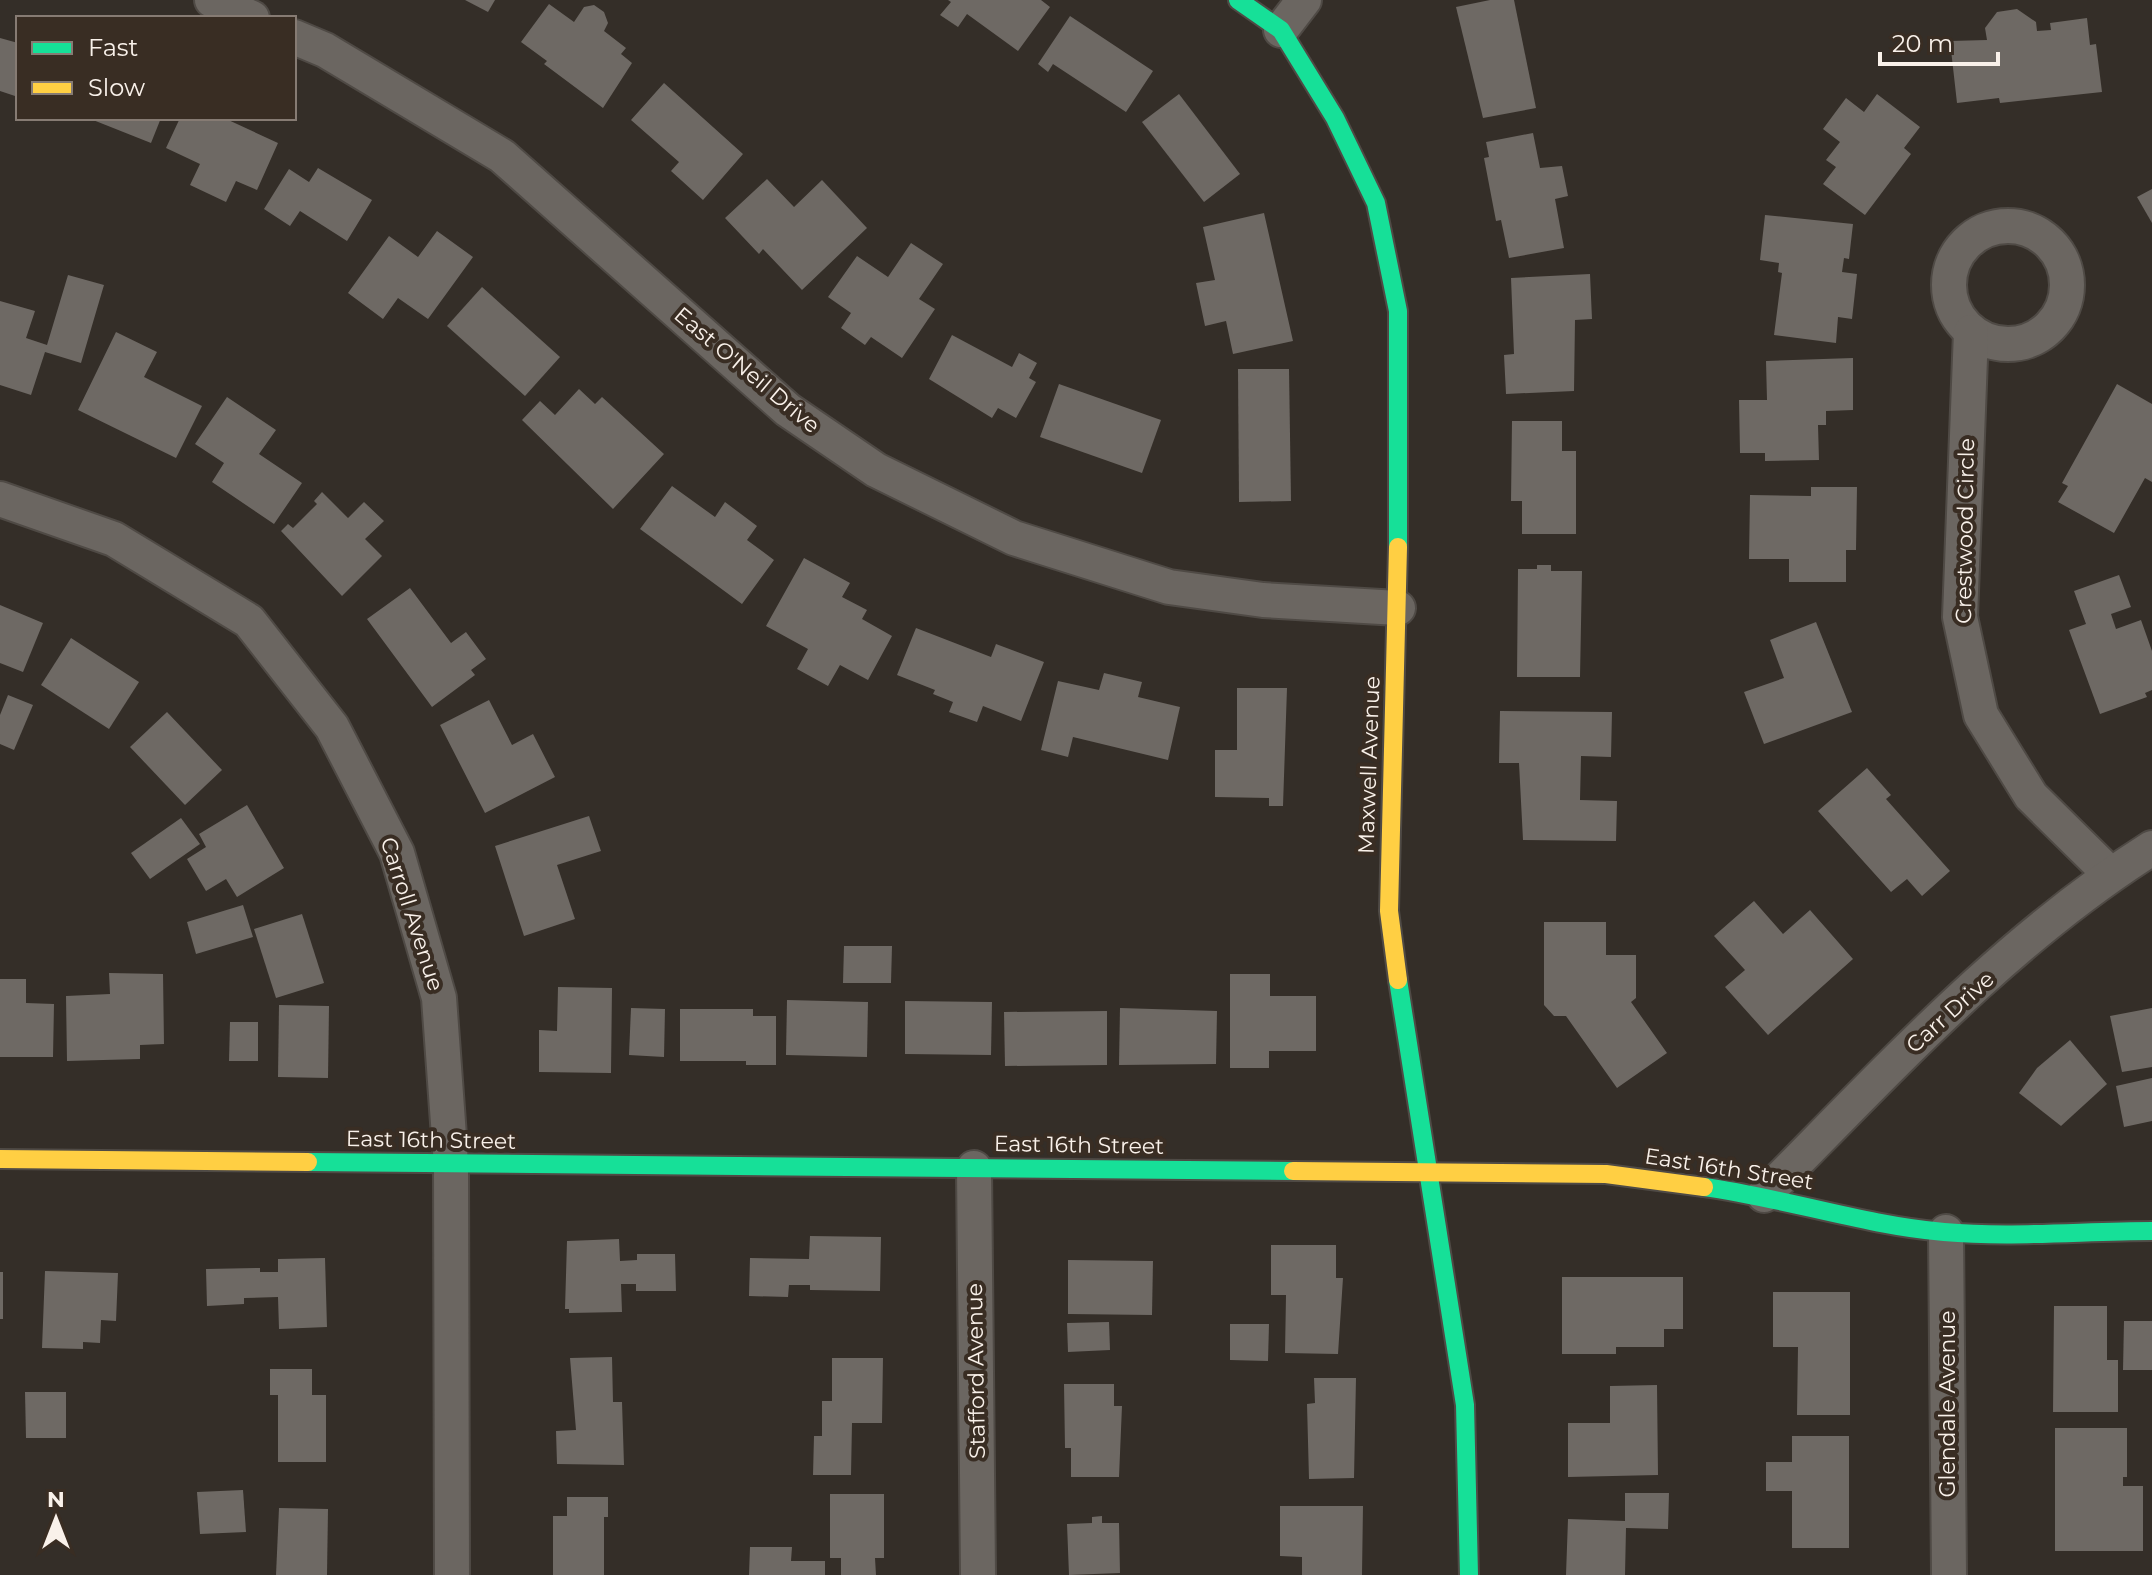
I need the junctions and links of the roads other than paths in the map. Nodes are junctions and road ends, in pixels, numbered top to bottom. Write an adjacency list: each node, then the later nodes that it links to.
1 (212, 0): 4 (street)
2 (1238, 0): 5 (street, Maxwell Avenue)
3 (1304, 0): 5 (street)
4 (248, 16)
5 (1281, 30): 9 (street, Maxwell Avenue)
6 (296, 38): 9 (street, East O'Neil Drive)
7 (1971, 332): 11 (street, Crestwood Circle)
8 (0, 499): 13 (street, Carroll Avenue)
9 (1398, 608): 15 (street, Maxwell Avenue)
10 (2152, 848): 11 (street, Carr Drive)
11 (2110, 874): 16 (street, Carr Drive)
12 (0, 1159): 13 (street, East 16th Street)
13 (451, 1164): 14 (street, East 16th Street); 19 (street, Carroll Avenue)
14 (974, 1168): 15 (street, East 16th Street); 20 (street, Stafford Avenue)
15 (1428, 1172): 16 (street, East 16th Street); 21 (street, Maxwell Avenue)
16 (1764, 1195): 18 (street, East 16th Street)
17 (2152, 1231): 18 (street, East 16th Street)
18 (1946, 1232): 22 (street, Glendale Avenue)
19 (452, 1575)
20 (978, 1575)
21 (1469, 1575)
22 (1949, 1575)

